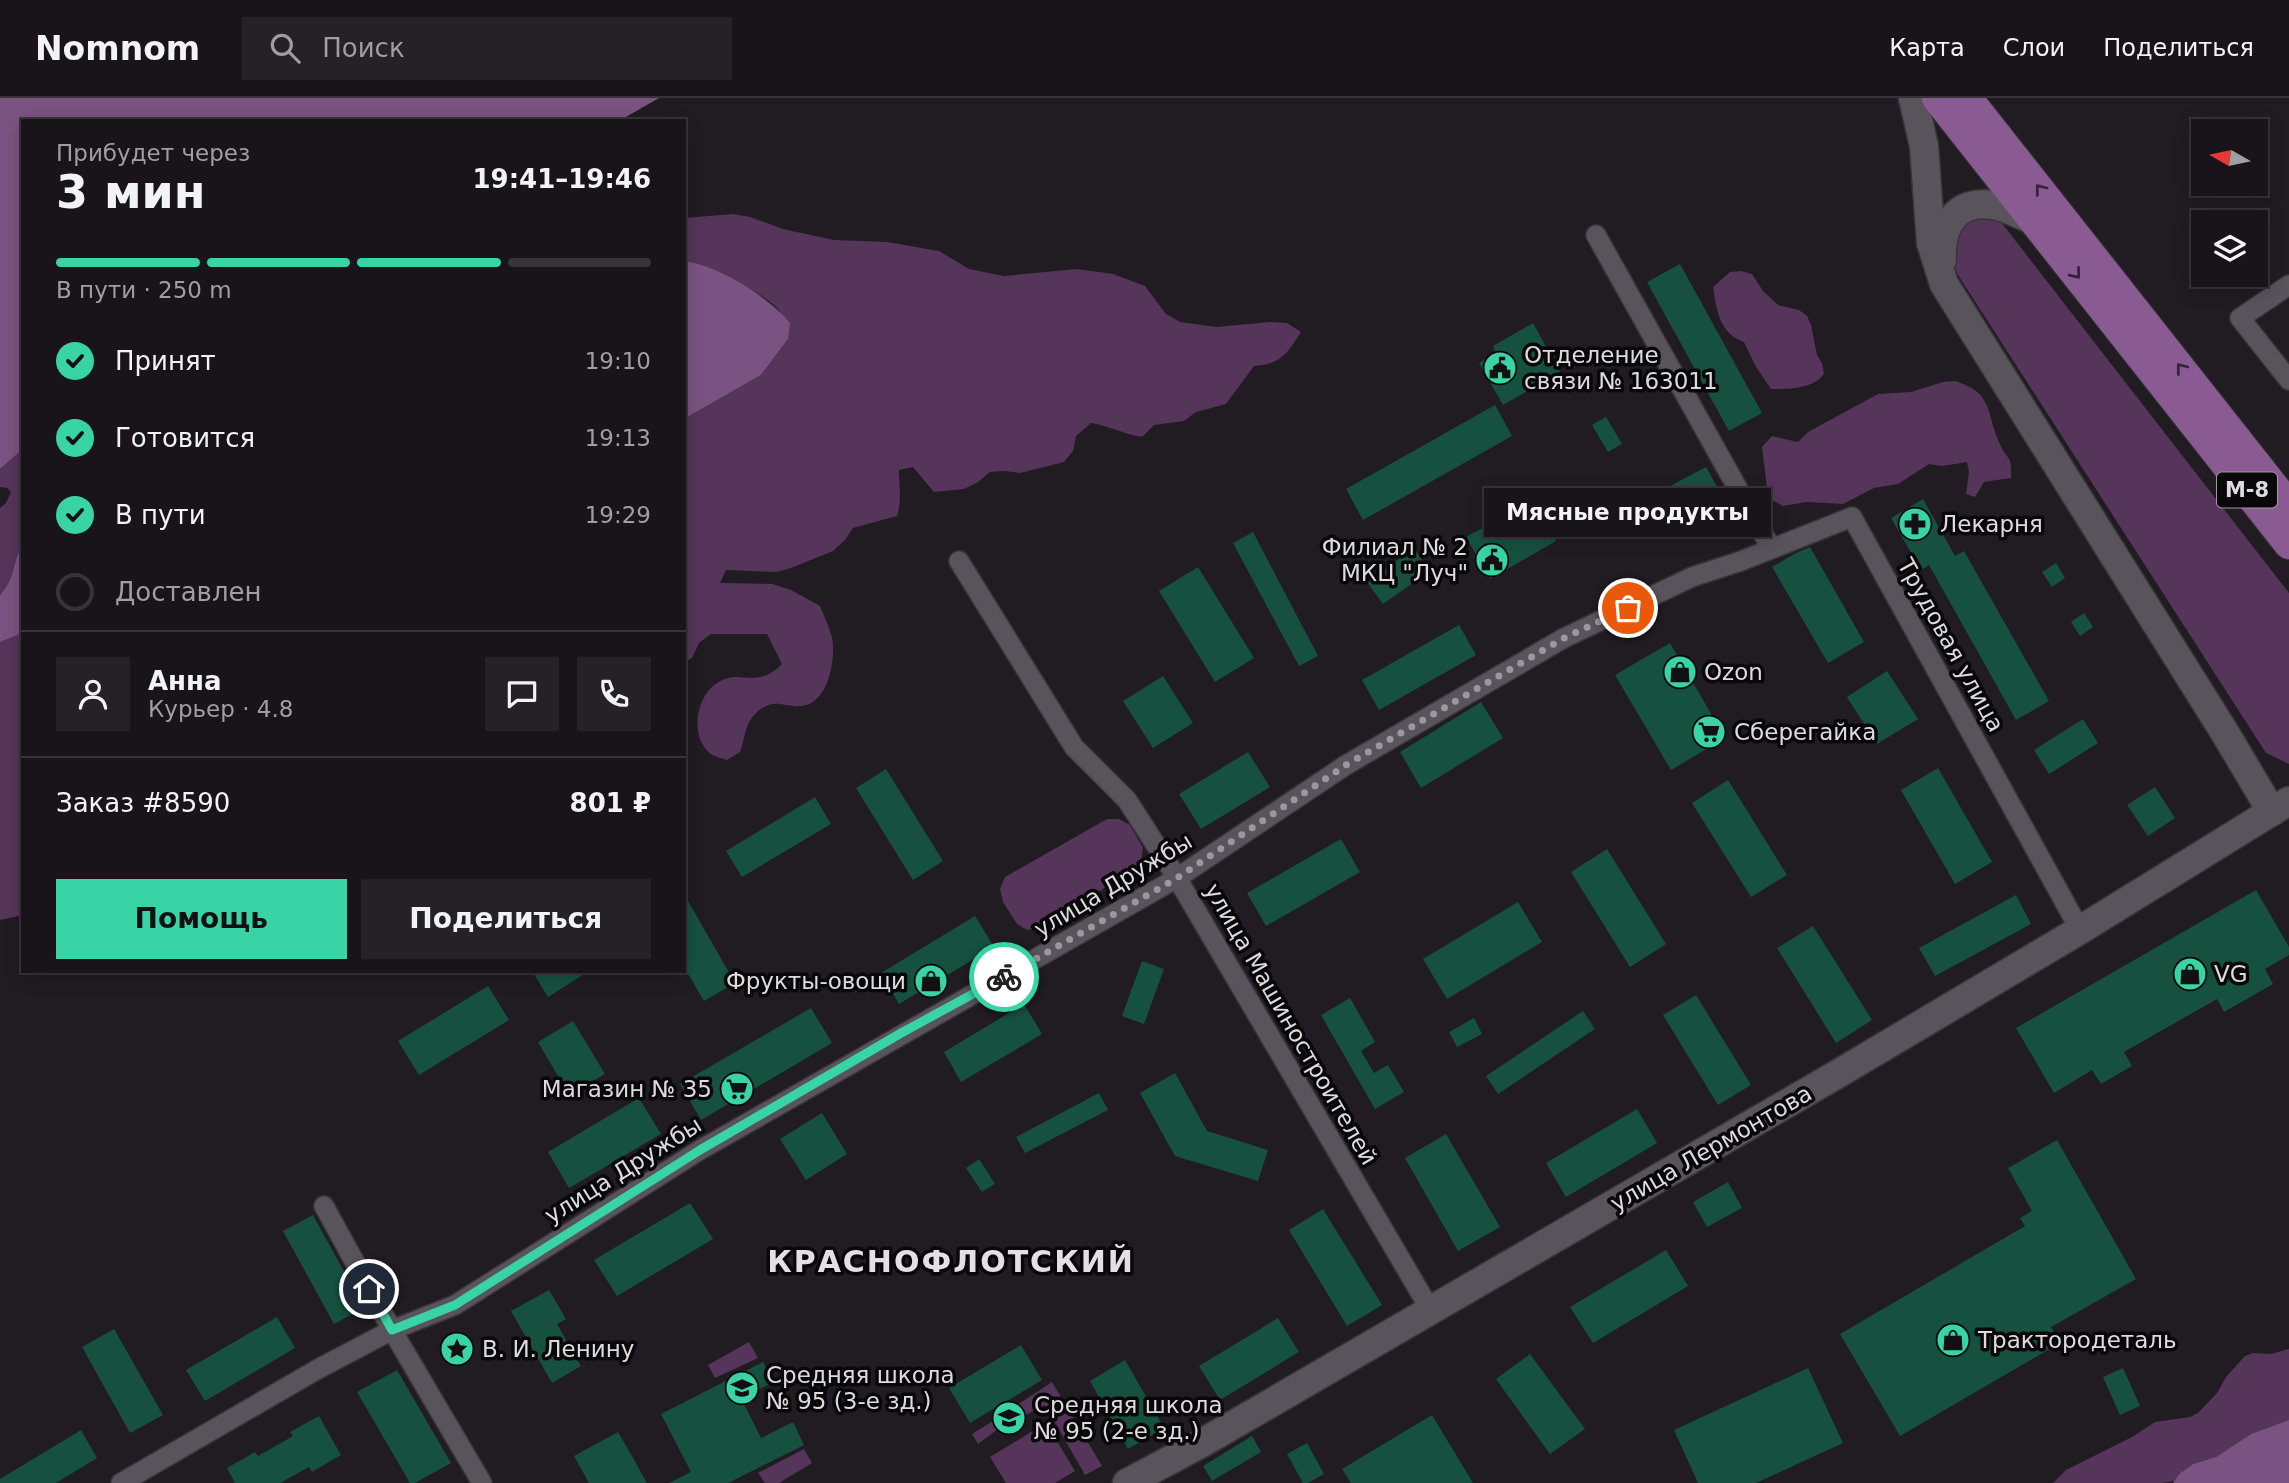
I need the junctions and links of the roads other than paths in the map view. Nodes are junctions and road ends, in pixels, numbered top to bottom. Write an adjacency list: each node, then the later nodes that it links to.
1 (1913, 98): 6 (street)
2 (1937, 98): 4 (main road)
3 (1967, 98): 9 (main road, one-way to 3)
4 (2033, 220): 6 (street); 9 (main road, one-way to 9)
5 (1596, 235): 12 (street)
6 (1944, 284): 14 (street)
7 (2289, 285): 8 (street)
8 (2289, 380)
9 (2215, 428): 10 (main road, М-8); 11 (main road, М-8)
10 (2289, 506)
11 (2289, 544)
12 (1771, 548): 15 (street, улица Дружбы); 16 (street, Трудовая улица)
13 (959, 561): 15 (street, улица Машиностроителей)
14 (2281, 806): 16 (street, улица Лермонтова)
15 (1177, 878): 18 (street, улица Машиностроителей); 19 (street, улица Дружбы)
16 (2080, 930): 18 (street, улица Лермонтова)
17 (324, 1206): 19 (street)
18 (1431, 1311): 22 (street, улица Лермонтова)
19 (392, 1330): 20 (street, улица Дружбы); 21 (street)
20 (121, 1483)
21 (482, 1483)
22 (1127, 1483)

